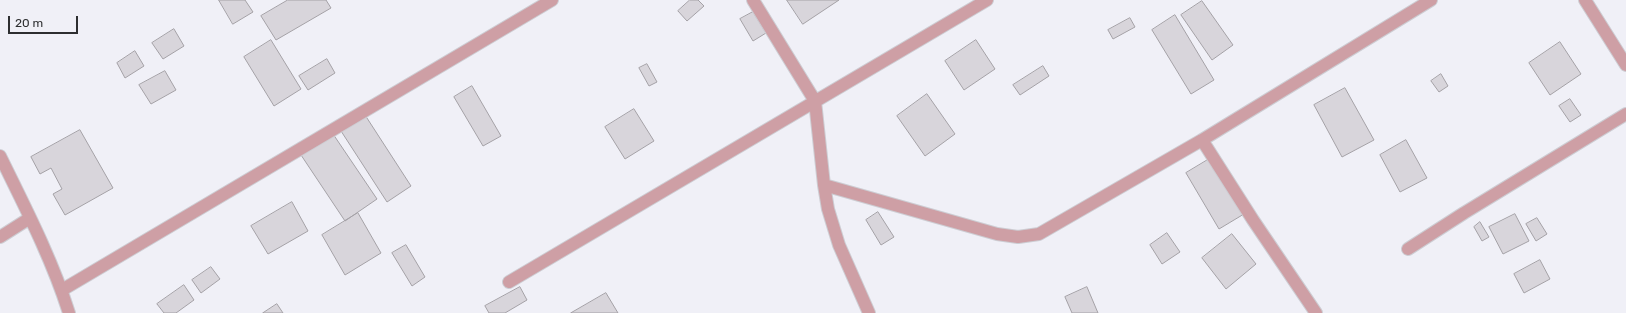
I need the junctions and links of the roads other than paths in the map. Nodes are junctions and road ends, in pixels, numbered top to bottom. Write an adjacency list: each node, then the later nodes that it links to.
1 (552, 0): 16 (street)
2 (753, 0): 7 (street)
3 (987, 0): 7 (street)
4 (1431, 0): 9 (street)
5 (1585, 0): 6 (street)
6 (1626, 65)
7 (815, 101): 11 (street); 15 (street)
8 (1626, 114): 14 (street)
9 (1202, 140): 11 (street); 19 (street)
10 (0, 156): 12 (street)
11 (824, 185): 18 (street)
12 (30, 218): 13 (street); 16 (street)
13 (0, 236)
14 (1408, 249)
15 (509, 282)
16 (62, 290): 17 (street)
17 (69, 313)
18 (869, 313)
19 (1316, 313)

